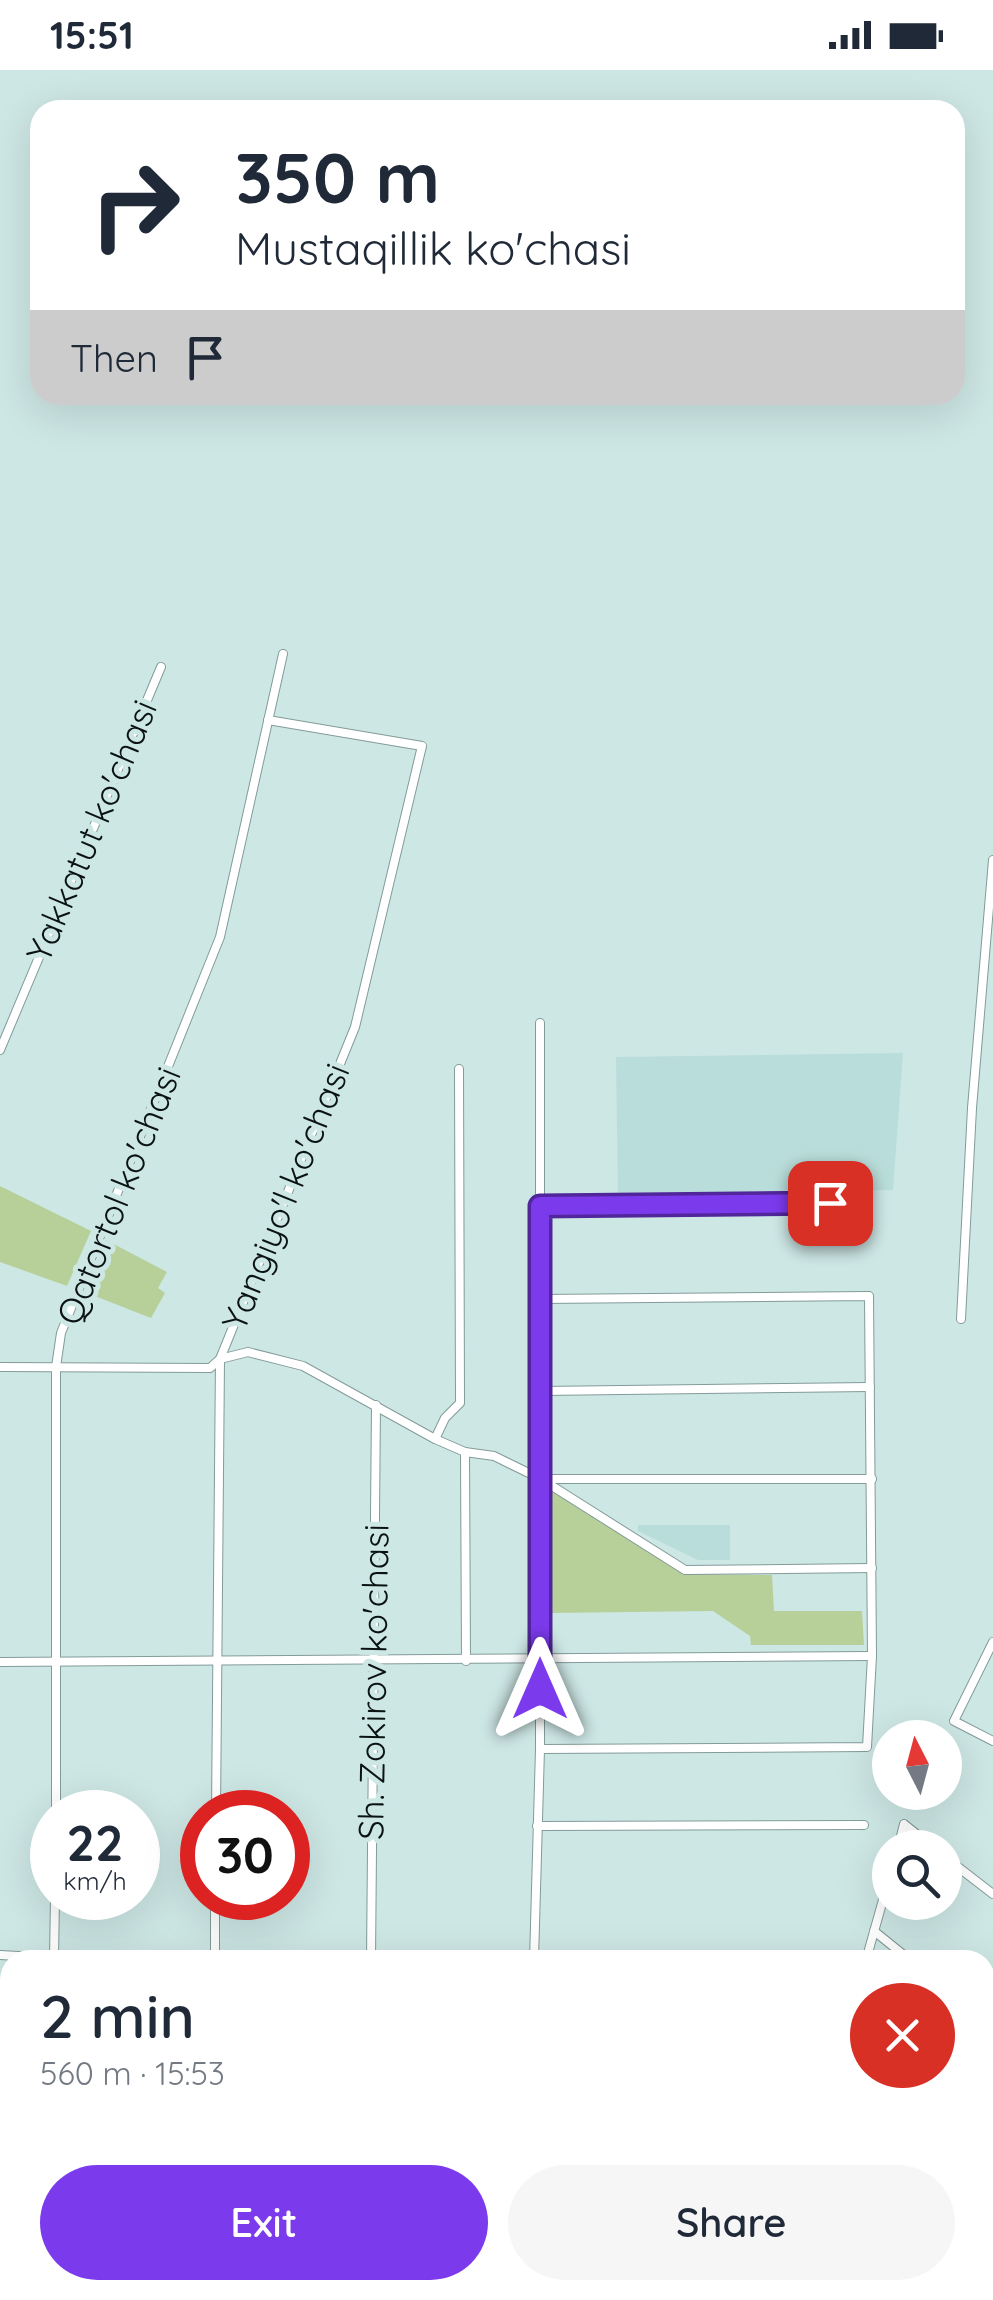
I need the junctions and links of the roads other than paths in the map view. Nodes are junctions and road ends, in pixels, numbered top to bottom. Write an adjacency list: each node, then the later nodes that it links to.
1 (283, 654): 3 (street, Qatortol ko'chasi)
2 (161, 667): 6 (street, Yakkatut ko'chasi)
3 (268, 720): 12 (street, Yangiyo'l ko'chasi); 14 (street, Qatortol ko'chasi)
4 (993, 860): 11 (street)
5 (540, 1023): 9 (street)
6 (0, 1050)
7 (459, 1069): 18 (street)
8 (866, 1202): 9 (street)
9 (540, 1206): 10 (street)
10 (542, 1299): 15 (street); 16 (street)
11 (960, 1320)
12 (220, 1359): 14 (street); 17 (street); 29 (street, Yangiyo'l ko'chasi)
13 (0, 1367): 14 (street)
14 (56, 1367): 28 (street, Qatortol ko'chasi)
15 (870, 1387): 16 (street); 20 (street)
16 (541, 1391): 21 (street)
17 (376, 1404): 18 (street); 30 (street, Sh. Zokirov ko'chasi)
18 (436, 1439): 19 (street)
19 (464, 1452): 21 (street); 26 (street)
20 (872, 1478): 21 (street); 22 (street)
21 (541, 1479): 22 (street); 25 (street)
22 (872, 1568): 24 (street)
23 (993, 1642): 31 (street)
24 (872, 1656): 25 (street); 32 (street)
25 (540, 1659): 26 (street); 32 (street)
26 (466, 1660): 30 (street)
27 (0, 1662): 28 (street)
28 (58, 1662): 29 (street); 33 (street, Qatortol ko'chasi)
29 (217, 1662): 30 (street); 34 (street, Yangiyo'l ko'chasi)
30 (376, 1662): 45 (street, Sh. Zokirov ko'chasi)
31 (993, 1741)
32 (540, 1750): 36 (street)
33 (56, 1790)
34 (216, 1790)
35 (864, 1824): 36 (street)
36 (538, 1826): 46 (street)
37 (962, 1869): 38 (street)
38 (993, 1894)
39 (55, 1920): 43 (street)
40 (216, 1920): 44 (street)
41 (877, 1920): 42 (street)
42 (874, 1931): 47 (street); 48 (street)
43 (54, 1950)
44 (215, 1950)
45 (371, 1950)
46 (534, 1950)
47 (869, 1950)
48 (898, 1950)

